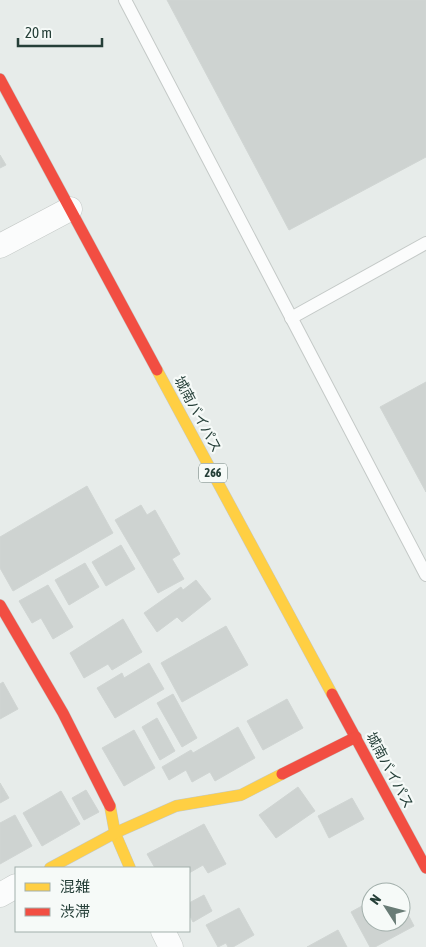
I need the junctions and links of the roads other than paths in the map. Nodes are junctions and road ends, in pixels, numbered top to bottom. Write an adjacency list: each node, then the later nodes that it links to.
1 (125, 0): 6 (lane)
2 (0, 79): 3 (main road, 城南バイパス / 266)
3 (70, 209): 5 (street); 9 (main road, 城南バイパス / 266)
4 (426, 243): 6 (lane)
5 (0, 246)
6 (291, 318): 7 (lane)
7 (426, 575)
8 (0, 605): 10 (main road)
9 (356, 737): 10 (main road); 13 (main road, 城南バイパス / 266)
10 (115, 833): 11 (main road); 12 (main road)
11 (52, 867)
12 (130, 867)
13 (426, 868)
14 (15, 887): 15 (street)
15 (0, 895)
16 (164, 932): 17 (street)
17 (171, 947)

